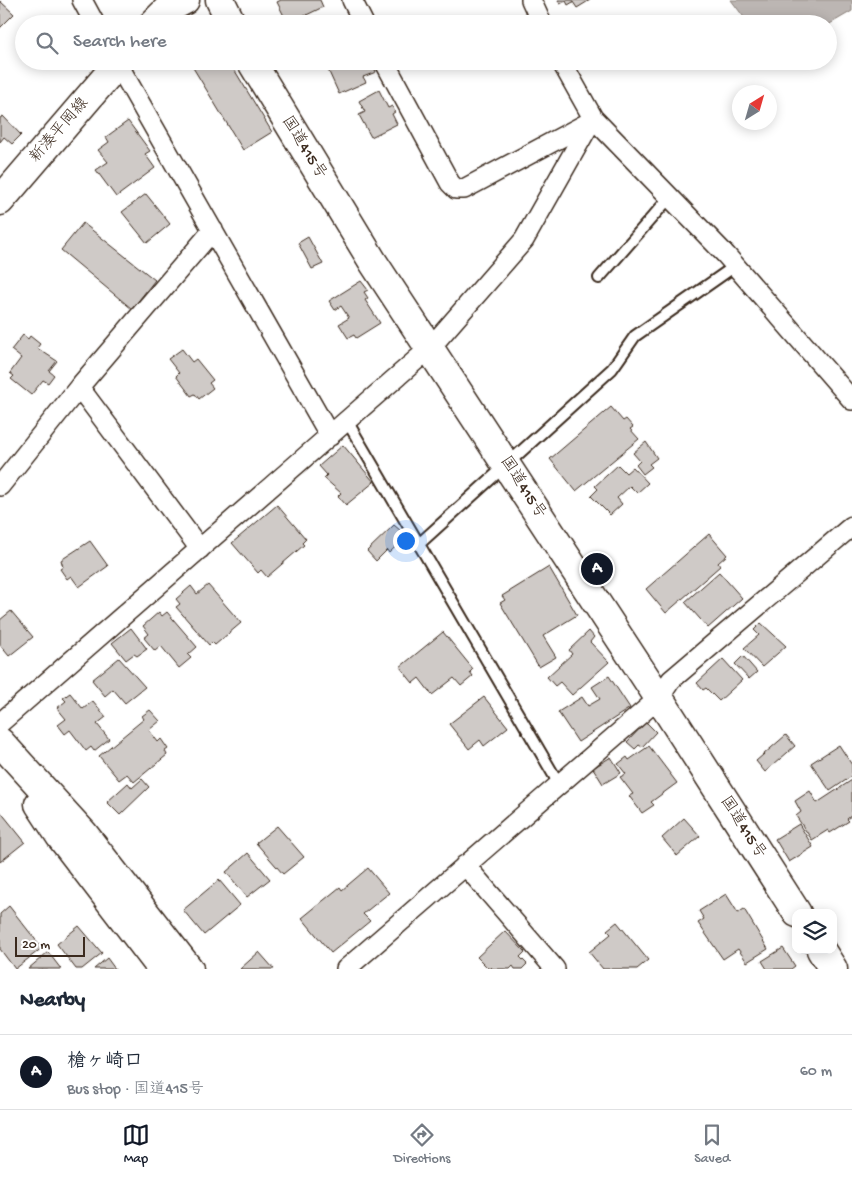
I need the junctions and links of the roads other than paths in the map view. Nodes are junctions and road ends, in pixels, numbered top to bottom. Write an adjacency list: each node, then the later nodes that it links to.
1 (82, 0): 6 (street)
2 (185, 0): 7 (main road)
3 (220, 0): 8 (main road)
4 (352, 0): 9 (street)
5 (531, 0): 10 (street)
6 (90, 15)
7 (162, 15)
8 (228, 15)
9 (360, 15)
10 (538, 15)
11 (111, 70): 18 (main road, 新湊平岡線)
12 (123, 70): 19 (street)
13 (257, 70): 22 (main road, 国道415号)
14 (389, 70): 16 (street)
15 (566, 70): 16 (street)
16 (591, 121): 17 (street); 22 (street)
17 (670, 198): 20 (street); 21 (lane)
18 (0, 201)
19 (213, 230): 23 (street); 26 (street)
20 (735, 266): 24 (street); 27 (lane)
21 (599, 278)
22 (430, 348): 25 (street); 27 (main road, 国道415号)
23 (79, 387): 28 (street); 31 (street)
24 (852, 400)
25 (347, 421): 26 (street); 30 (lane)
26 (330, 436): 31 (street)
27 (507, 464): 30 (lane); 32 (main road, 国道415号)
28 (0, 486)
29 (852, 526): 32 (street)
30 (419, 544): 36 (lane)
31 (200, 549): 33 (street)
32 (660, 698): 36 (street); 38 (main road, 国道415号)
33 (0, 723)
34 (0, 742): 41 (main road)
35 (0, 746): 40 (main road)
36 (559, 784): 37 (street)
37 (466, 866): 42 (street); 43 (street)
38 (794, 909)
39 (824, 954): 44 (main road)
40 (162, 969)
41 (189, 969)
42 (346, 969)
43 (555, 969)
44 (833, 969)

